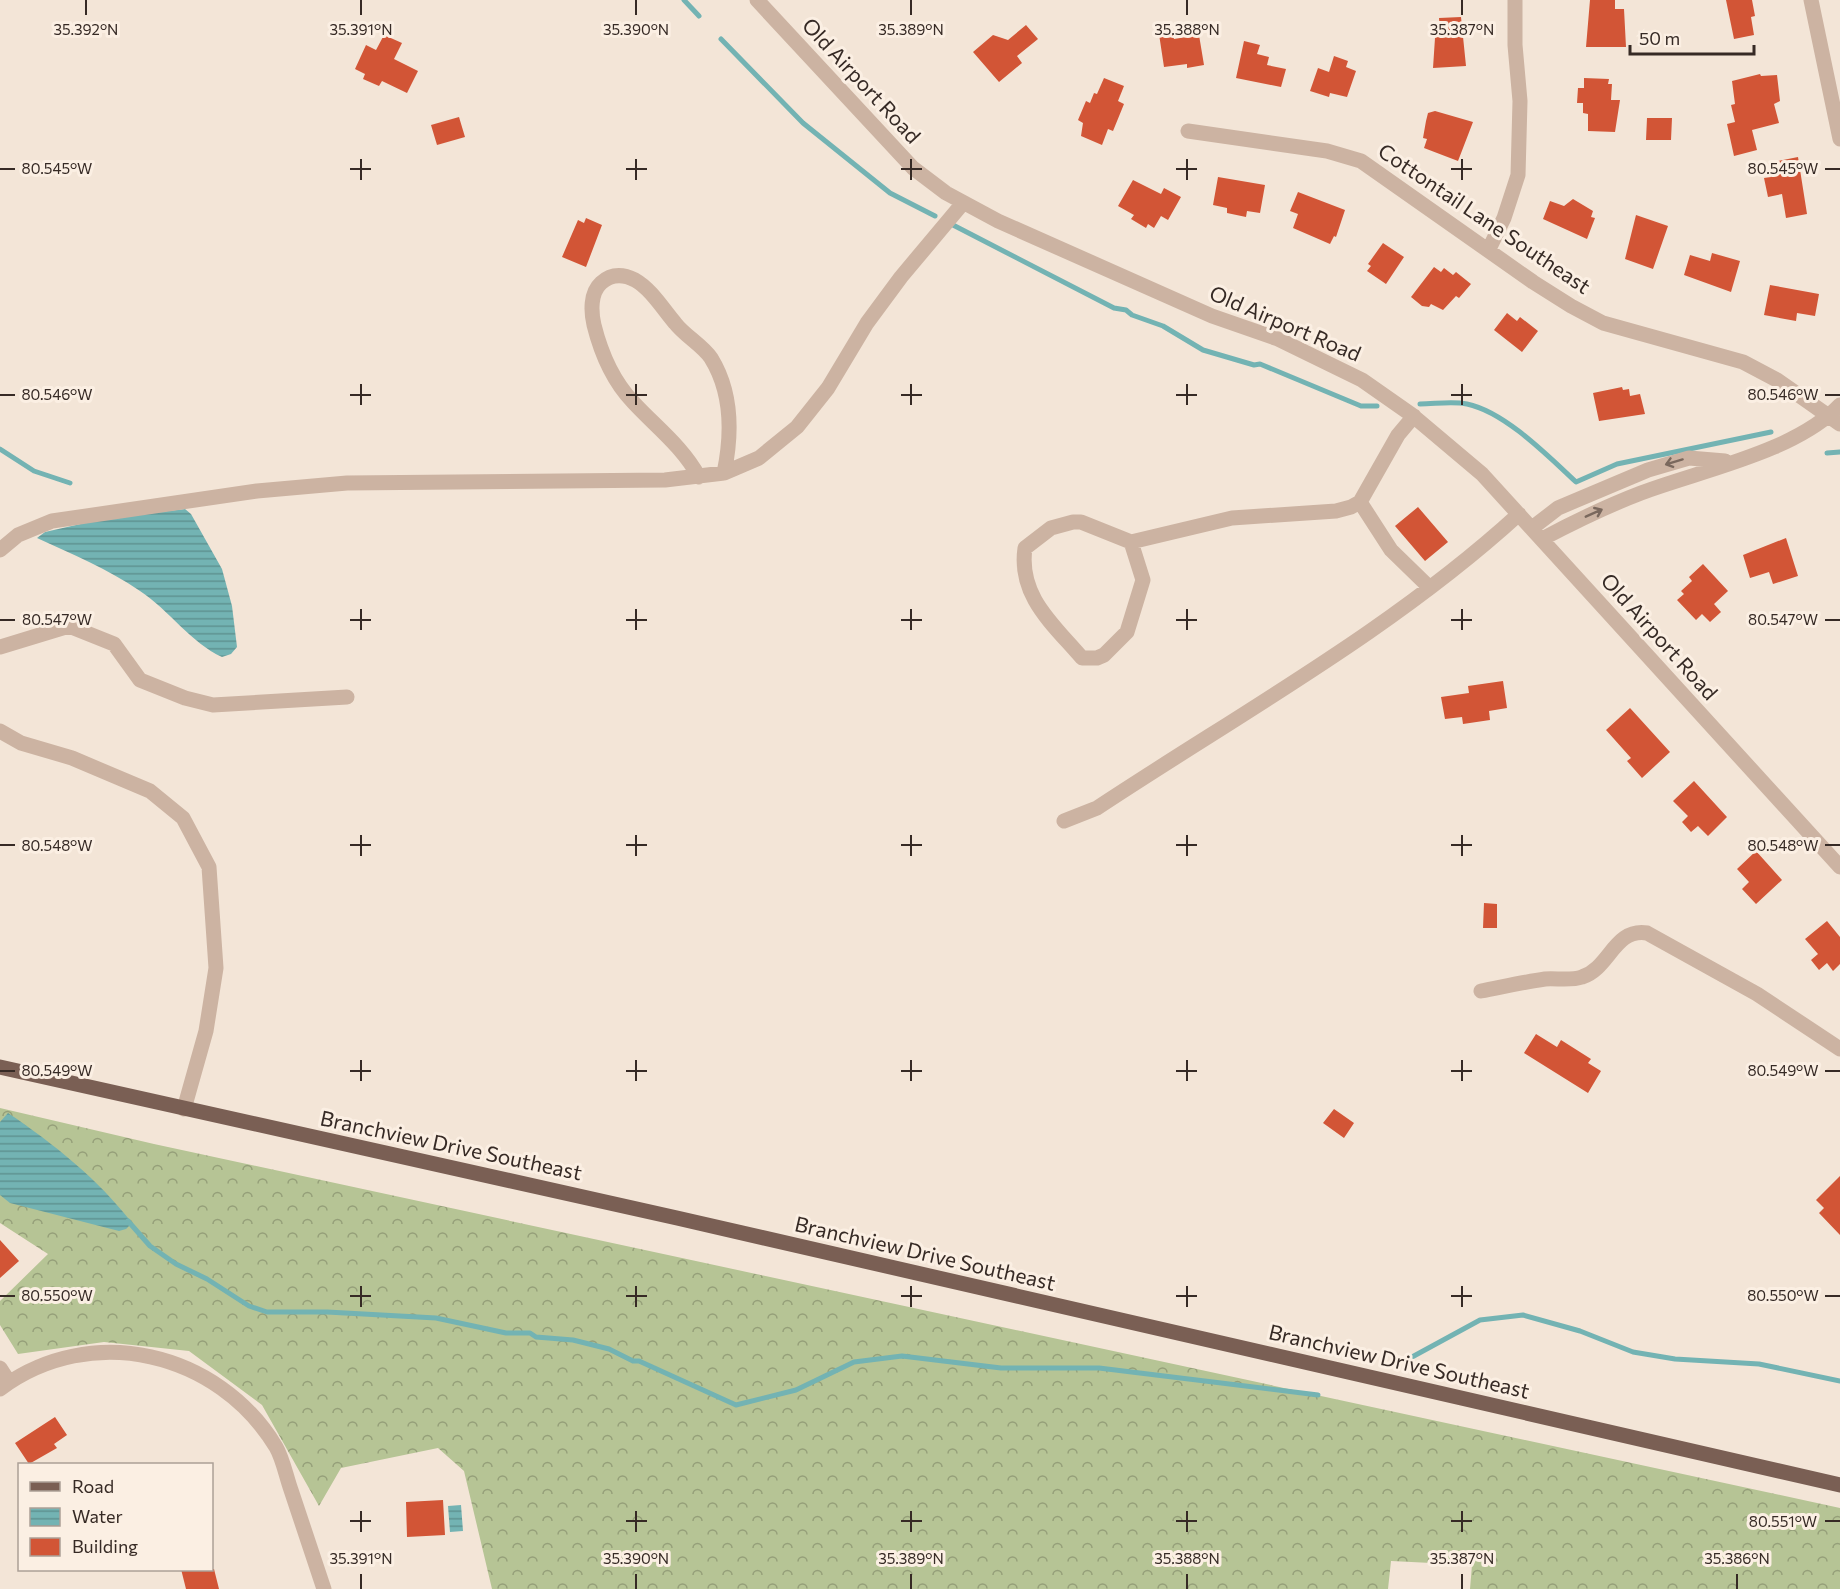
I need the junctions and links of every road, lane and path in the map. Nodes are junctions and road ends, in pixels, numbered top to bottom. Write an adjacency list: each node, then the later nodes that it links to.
1 (758, 0): 6 (street, Old Airport Road)
2 (1515, 0): 7 (street)
3 (1811, 0): 5 (street)
4 (1188, 131): 7 (street, Cottontail Lane Southeast)
5 (1840, 139)
6 (963, 203): 9 (street, Old Airport Road); 11 (street)
7 (1489, 249): 10 (street, Cottontail Lane Southeast)
8 (1840, 405): 10 (street)
9 (1414, 416): 13 (street); 14 (street, Old Airport Road)
10 (1834, 421): 15 (street)
11 (724, 473): 12 (street); 12 (street)
12 (699, 477): 17 (street)
13 (1360, 502): 16 (street); 18 (street)
14 (1519, 514): 15 (street, Old Airport Road); 18 (street)
15 (1537, 534): 23 (street, Old Airport Road)
16 (1131, 542): 16 (street)
17 (0, 550)
18 (1429, 586): 22 (street)
19 (0, 647): 20 (street)
20 (347, 697)
21 (0, 731): 27 (street)
22 (1064, 821)
23 (1840, 867)
24 (1481, 991): 25 (street)
25 (1840, 1049)
26 (0, 1068): 27 (main road, Branchview Drive Southeast)
27 (184, 1108): 30 (main road, Branchview Drive Southeast)
28 (0, 1368): 29 (street)
29 (5, 1386): 31 (street)
30 (1840, 1485)
31 (324, 1589)

